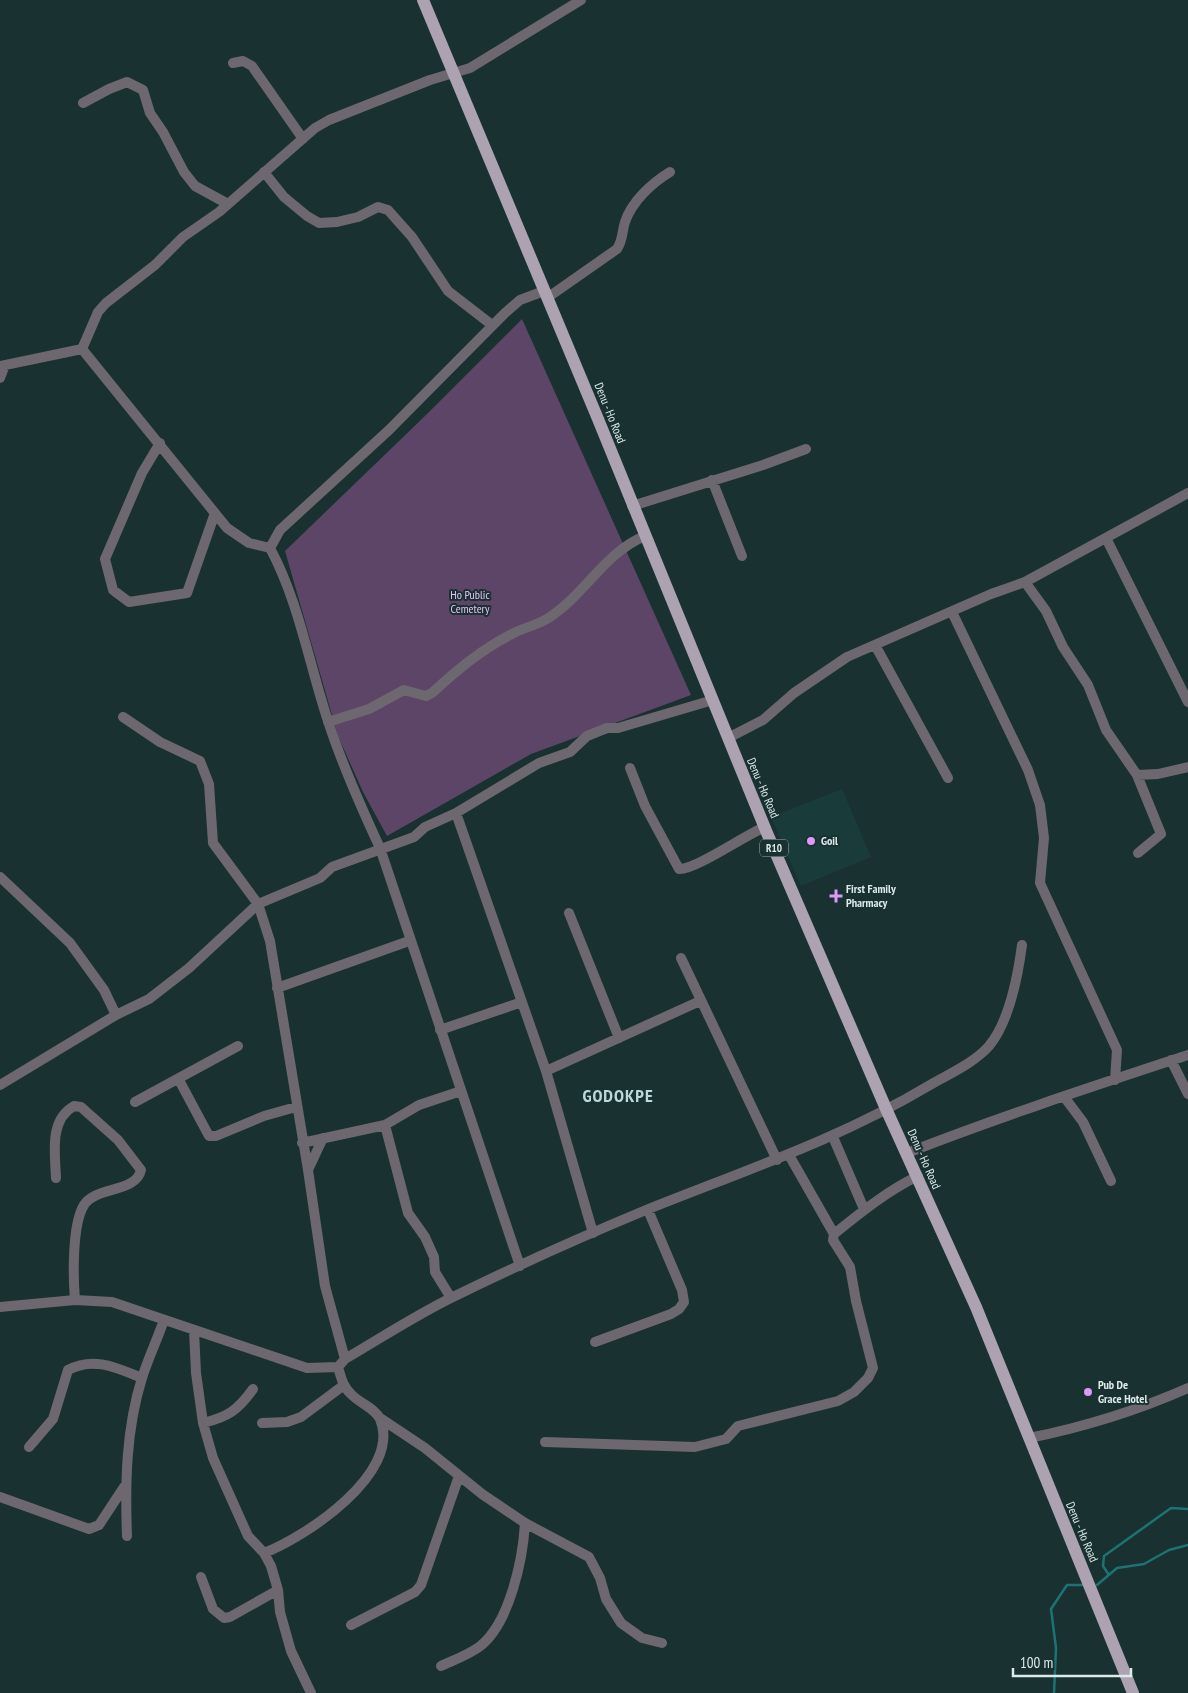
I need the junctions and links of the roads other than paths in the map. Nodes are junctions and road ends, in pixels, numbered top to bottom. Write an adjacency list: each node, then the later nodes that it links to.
1 (423, 0): 4 (main road, Denu - Ho Road / R10)
2 (581, 0): 4 (street)
3 (233, 63): 6 (street)
4 (454, 73): 6 (street); 10 (main road, Denu - Ho Road / R10)
5 (83, 104): 9 (street)
6 (303, 139): 7 (street)
7 (264, 172): 9 (street); 11 (street)
8 (670, 172): 10 (street)
9 (228, 204): 12 (street)
10 (546, 294): 11 (street); 19 (main road, Denu - Ho Road / R10)
11 (492, 325): 23 (street)
12 (82, 349): 13 (street); 15 (street)
13 (3, 365): 14 (street)
14 (0, 378)
15 (160, 443): 20 (street); 20 (street)
16 (806, 449): 17 (street)
17 (712, 480): 19 (street); 24 (street)
18 (1188, 493): 22 (street)
19 (632, 506): 21 (main road, Denu - Ho Road / R10)
20 (215, 513): 23 (street)
21 (645, 536): 28 (main road, Denu - Ho Road / R10); 31 (street)
22 (1106, 538): 25 (street); 29 (street)
23 (270, 548): 31 (street)
24 (742, 556)
25 (1025, 582): 26 (street); 35 (street)
26 (952, 612): 27 (street); 58 (street)
27 (875, 645): 32 (street); 36 (street)
28 (712, 700): 32 (main road, Denu - Ho Road / R10); 37 (street)
29 (1188, 702)
30 (123, 717): 42 (street)
31 (328, 722): 39 (street)
32 (728, 738): 38 (main road, Denu - Ho Road / R10)
33 (1188, 767): 35 (street)
34 (630, 768): 38 (street)
35 (1137, 775): 40 (street)
36 (948, 778)
37 (456, 813): 39 (street); 49 (street)
38 (765, 827): 65 (main road, Denu - Ho Road / R10)
39 (380, 848): 42 (street); 44 (street)
40 (1138, 853)
41 (0, 877): 50 (street)
42 (258, 904): 47 (street); 50 (street)
43 (570, 913): 52 (street)
44 (410, 941): 47 (street); 51 (street)
45 (1022, 945): 65 (street)
46 (680, 958): 48 (street)
47 (277, 988): 64 (street)
48 (700, 1001): 52 (street); 72 (street)
49 (522, 1002): 51 (street); 56 (street)
50 (116, 1015): 59 (street)
51 (440, 1030): 60 (street)
52 (619, 1038): 56 (street)
53 (238, 1046): 57 (street)
54 (1188, 1055): 55 (street)
55 (1171, 1060): 58 (street); 61 (street)
56 (546, 1070): 79 (street)
57 (179, 1080): 63 (street); 64 (street)
58 (1115, 1080): 62 (street)
59 (0, 1085)
60 (461, 1092): 66 (street); 81 (street)
61 (1188, 1094)
62 (1065, 1098): 70 (street); 76 (street)
63 (135, 1102)
64 (296, 1107): 69 (street)
65 (887, 1111): 67 (street); 70 (main road, Denu - Ho Road / R10)
66 (385, 1125): 68 (street); 82 (street)
67 (833, 1136): 71 (street); 77 (street)
68 (323, 1138): 69 (street); 73 (street)
69 (302, 1143): 73 (street)
70 (907, 1153): 74 (main road, Denu - Ho Road / R10)
71 (789, 1155): 72 (street); 80 (street)
72 (777, 1160): 78 (street)
73 (308, 1170): 88 (street)
74 (918, 1176): 77 (street); 97 (main road, Denu - Ho Road / R10)
75 (56, 1178): 83 (street)
76 (1111, 1181)
77 (864, 1209): 80 (street)
78 (648, 1210): 79 (street); 87 (street)
79 (593, 1233): 81 (street)
80 (834, 1234): 98 (street)
81 (520, 1266): 82 (street)
82 (452, 1298): 88 (street)
83 (75, 1300): 84 (street); 85 (street)
84 (0, 1307)
85 (164, 1320): 86 (street); 90 (street)
86 (194, 1330): 89 (street); 95 (street)
87 (595, 1342)
88 (345, 1359): 89 (street)
89 (338, 1367): 91 (street)
90 (142, 1378): 99 (street); 101 (street)
91 (344, 1385): 94 (street); 96 (street)
92 (1188, 1388): 97 (street)
93 (253, 1389): 95 (street)
94 (380, 1418): 100 (street); 105 (street)
95 (203, 1423): 105 (street)
96 (262, 1423)
97 (1029, 1438): 112 (main road, Denu - Ho Road / R10)
98 (546, 1442)
99 (29, 1447)
100 (459, 1476): 103 (street); 108 (street)
101 (125, 1486): 102 (street); 104 (street)
102 (0, 1497)
103 (525, 1523): 109 (street); 110 (street)
104 (127, 1536)
105 (264, 1553): 107 (street)
106 (200, 1577): 107 (street)
107 (278, 1590): 111 (street)
108 (351, 1625)
109 (662, 1643)
110 (442, 1666)
111 (310, 1693)
112 (1132, 1693)

